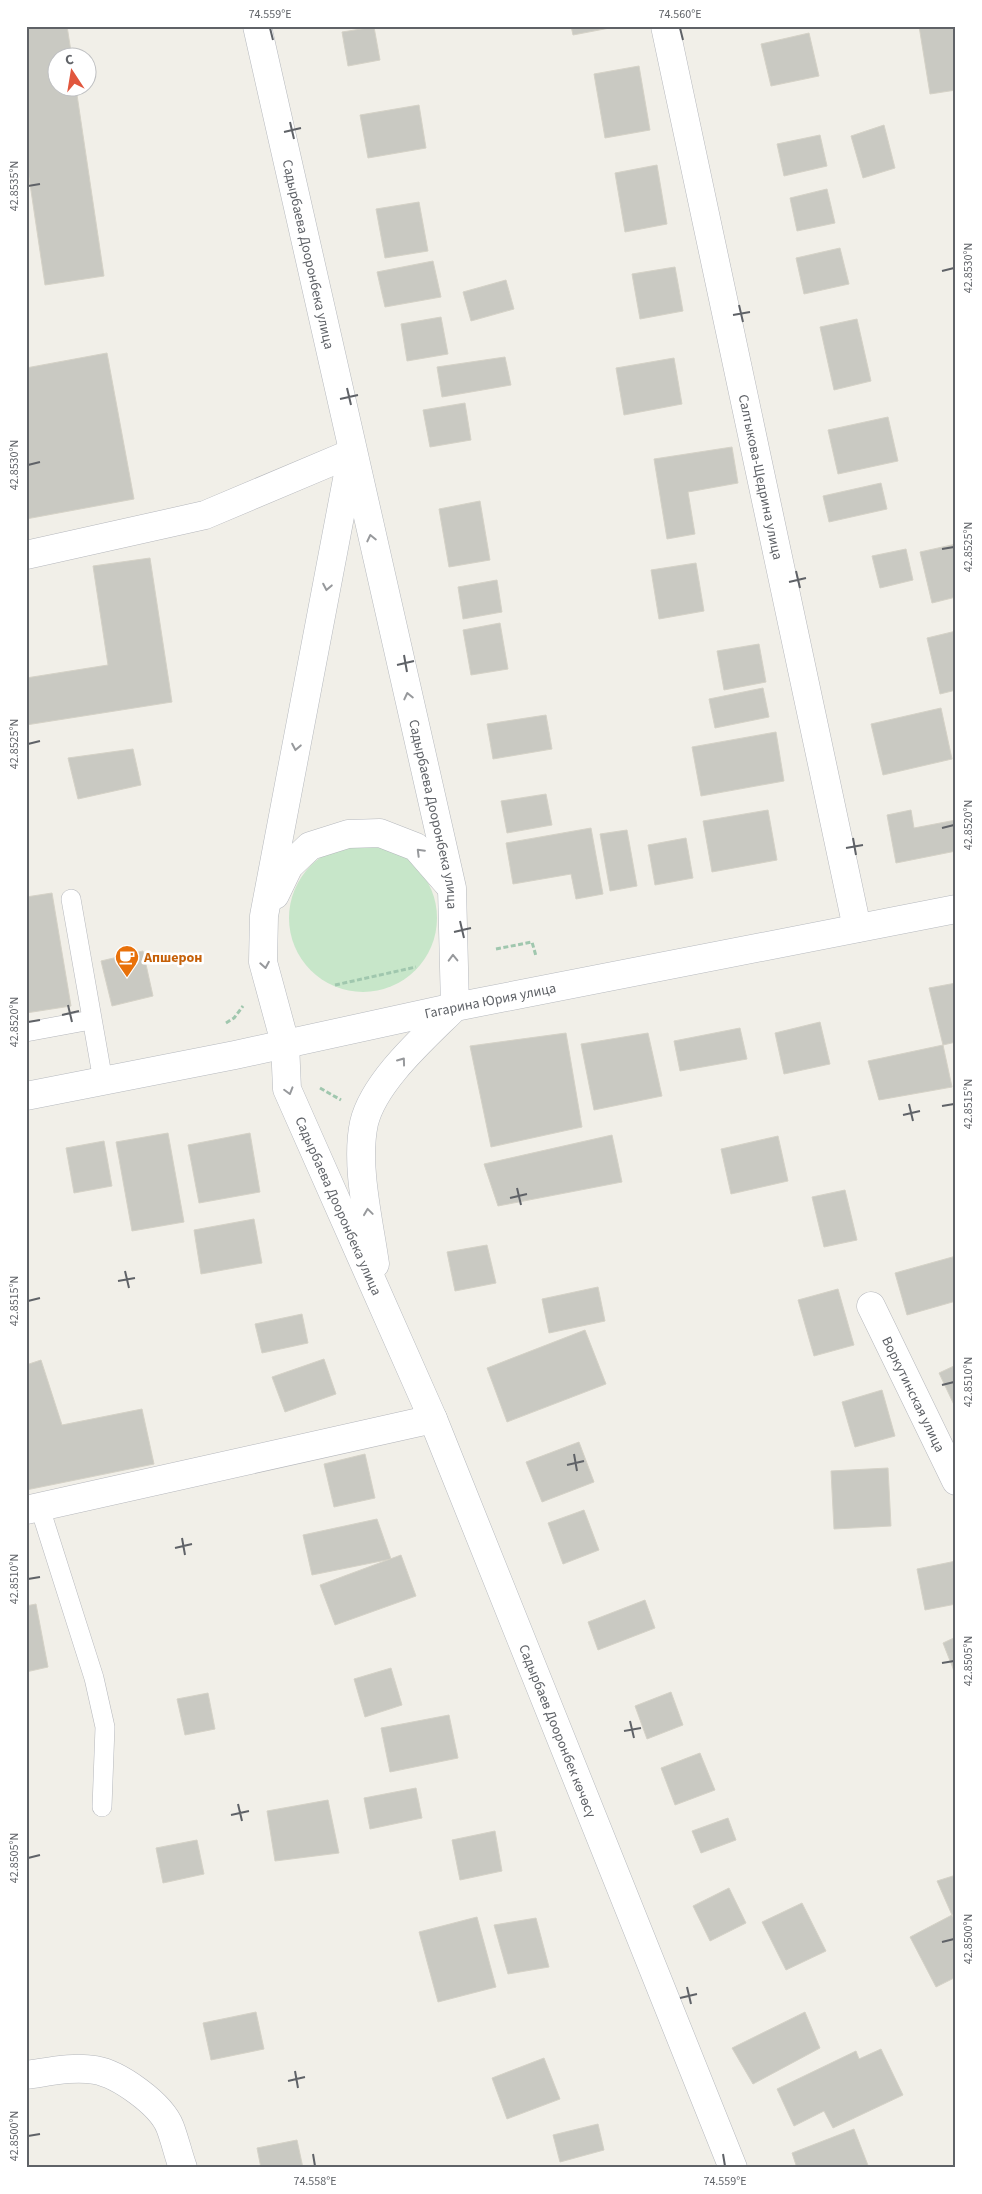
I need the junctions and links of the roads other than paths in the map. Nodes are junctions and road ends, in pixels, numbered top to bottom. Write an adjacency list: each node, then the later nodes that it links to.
1 (257, 26): 3 (main road, Садырбаева Дооронбека улица)
2 (665, 26): 9 (main road, Салтыкова-Щедрина улица)
3 (352, 453): 4 (main road); 5 (main road, Садырбаева Дооронбека улица, one-way to 3); 8 (main road, Садырбаева Дооронбека улица, one-way to 8)
4 (26, 555)
5 (452, 888): 8 (main road, one-way to 8); 10 (main road, Садырбаева Дооронбека улица, one-way to 5)
6 (71, 899): 11 (lane)
7 (956, 909): 9 (main road, Гагарина Юрия улица)
8 (264, 916): 13 (main road, Садырбаева Дооронбека улица, one-way to 13)
9 (857, 928): 10 (main road, Гагарина Юрия улица)
10 (454, 1007): 13 (main road, Гагарина Юрия улица); 16 (main road, Садырбаева Дооронбека улица, one-way to 10)
11 (91, 1020): 12 (lane); 14 (lane)
12 (26, 1032)
13 (285, 1042): 14 (main road, Гагарина Юрия улица); 16 (main road, Садырбаева Дооронбека улица, one-way to 16)
14 (103, 1081): 15 (main road, Гагарина Юрия улица)
15 (26, 1096)
16 (379, 1295): 18 (main road, Садырбаев Дооронбек көчөсү)
17 (871, 1306): 19 (main road, Воркутинская улица)
18 (433, 1419): 20 (main road); 24 (main road, Садырбаев Дооронбек көчөсү)
19 (956, 1481)
20 (33, 1509): 21 (lane)
21 (102, 1807)
22 (26, 2075): 23 (main road)
23 (182, 2168)
24 (733, 2168)

